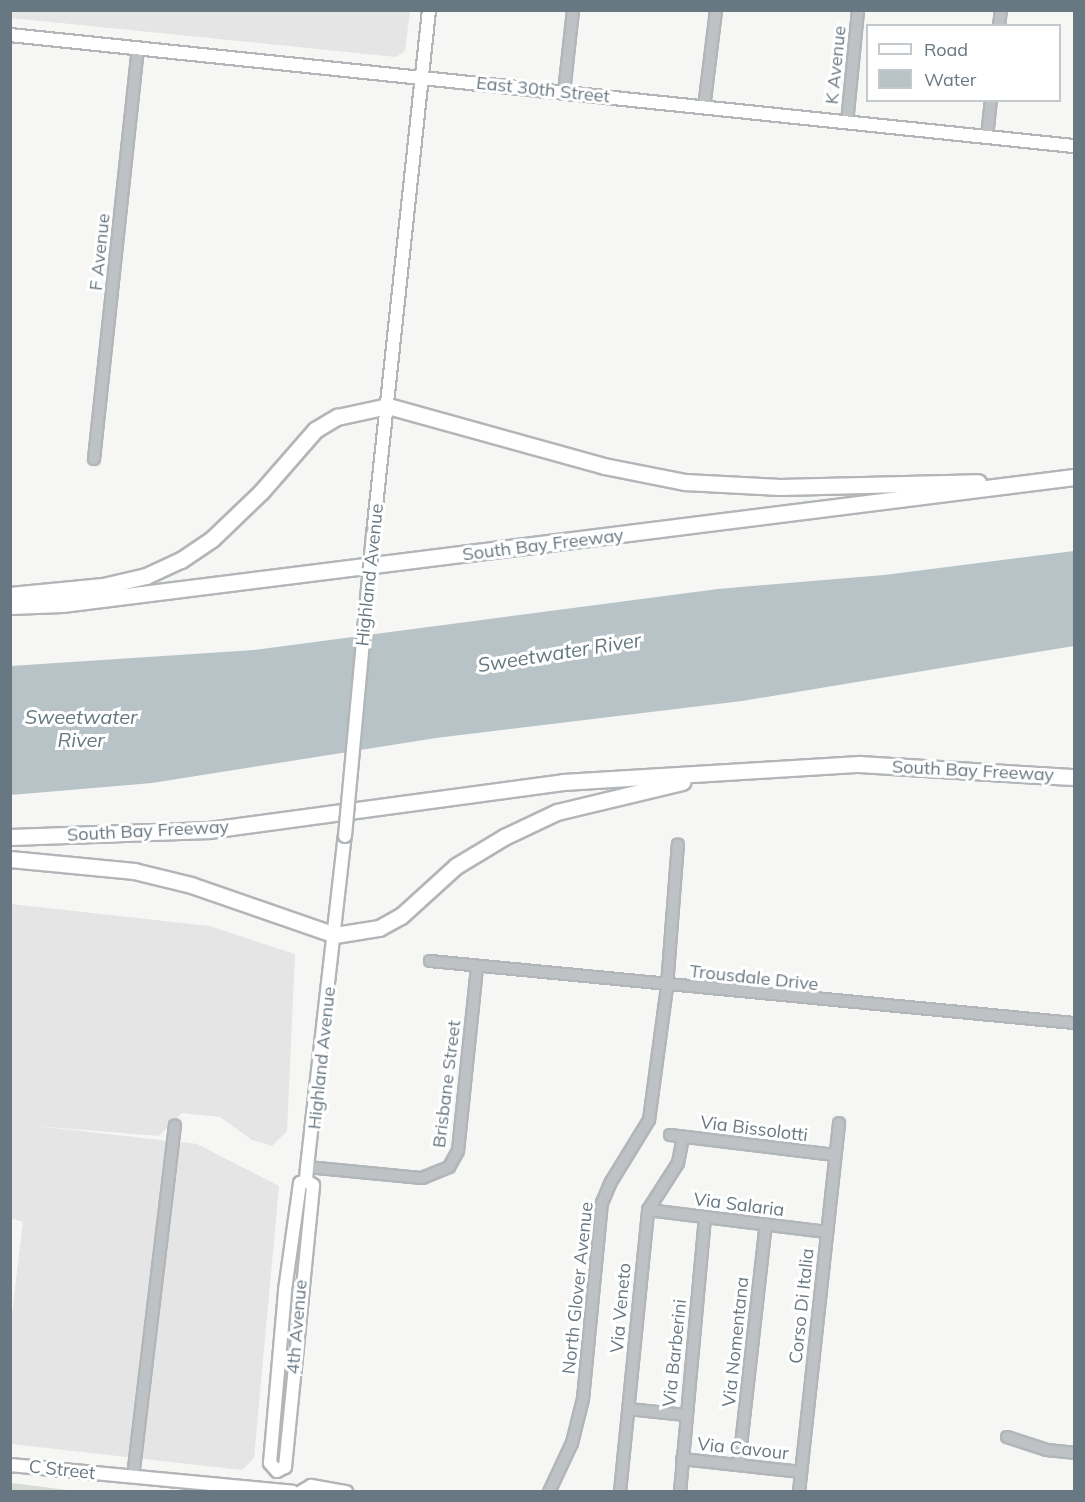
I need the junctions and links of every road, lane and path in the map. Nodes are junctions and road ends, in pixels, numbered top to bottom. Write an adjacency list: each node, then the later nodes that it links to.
1 (429, 10): 7 (main road, Highland Avenue)
2 (573, 10): 8 (street)
3 (716, 10): 10 (street)
4 (858, 10): 11 (street, K Avenue)
5 (10, 35): 6 (main road, East 30th Street)
6 (138, 47): 7 (main road, East 30th Street); 15 (street, F Avenue)
7 (423, 78): 8 (main road, East 30th Street); 14 (main road, Highland Avenue)
8 (564, 92): 10 (main road, East 30th Street)
9 (991, 102): 12 (street)
10 (704, 108): 11 (main road, East 30th Street)
11 (847, 123): 12 (main road, East 30th Street)
12 (987, 136): 13 (main road, East 30th Street)
13 (1074, 146)
14 (388, 406): 17 (highway); 18 (highway); 25 (main road, Highland Avenue, bridge)
15 (94, 459)
16 (1074, 477): 17 (highway, South Bay Freeway)
17 (1003, 485): 19 (highway, South Bay Freeway)
18 (10, 595)
19 (10, 606)
20 (729, 772): 21 (highway, South Bay Freeway); 22 (highway, South Bay Freeway); 25 (highway)
21 (1074, 777)
22 (10, 837)
23 (678, 844): 28 (street, North Glover Avenue)
24 (10, 859): 25 (highway)
25 (336, 935): 34 (main road, Highland Avenue)
26 (430, 961): 27 (street, Trousdale Drive)
27 (477, 966): 28 (street, Trousdale Drive); 36 (street, Brisbane Street)
28 (667, 986): 29 (street, Trousdale Drive); 54 (street, North Glover Avenue)
29 (1074, 1023)
30 (839, 1124): 35 (street, Corso Di Italia)
31 (175, 1125): 49 (street)
32 (670, 1135): 33 (street, Via Bissolotti)
33 (683, 1137): 35 (street, Via Bissolotti); 37 (street, Via Veneto)
34 (313, 1139): 36 (main road, 4th Avenue)
35 (835, 1155): 40 (street, Corso Di Italia)
36 (307, 1167): 50 (main road, 4th Avenue)
37 (648, 1210): 38 (street, Via Salaria); 41 (street, Via Veneto)
38 (705, 1217): 39 (street, Via Salaria); 42 (street, Via Barberini)
39 (766, 1224): 40 (street, Via Salaria); 46 (street, Via Nomentana)
40 (827, 1232): 48 (street, Corso Di Italia)
41 (628, 1409): 42 (street); 55 (street, Via Veneto)
42 (686, 1415): 45 (street, Via Barberini)
43 (1007, 1437): 44 (street)
44 (1074, 1454)
45 (682, 1459): 46 (street, Via Cavour); 56 (street, Via Barberini)
46 (739, 1463): 48 (street, Via Cavour)
47 (10, 1465): 49 (main road, C Street)
48 (801, 1472): 57 (street, Corso Di Italia)
49 (133, 1477): 50 (main road, C Street)
50 (273, 1491): 51 (main road, C Street)
51 (293, 1491)
52 (301, 1491): 53 (main road)
53 (346, 1491)
54 (549, 1491)
55 (620, 1491)
56 (680, 1491)
57 (799, 1491)

